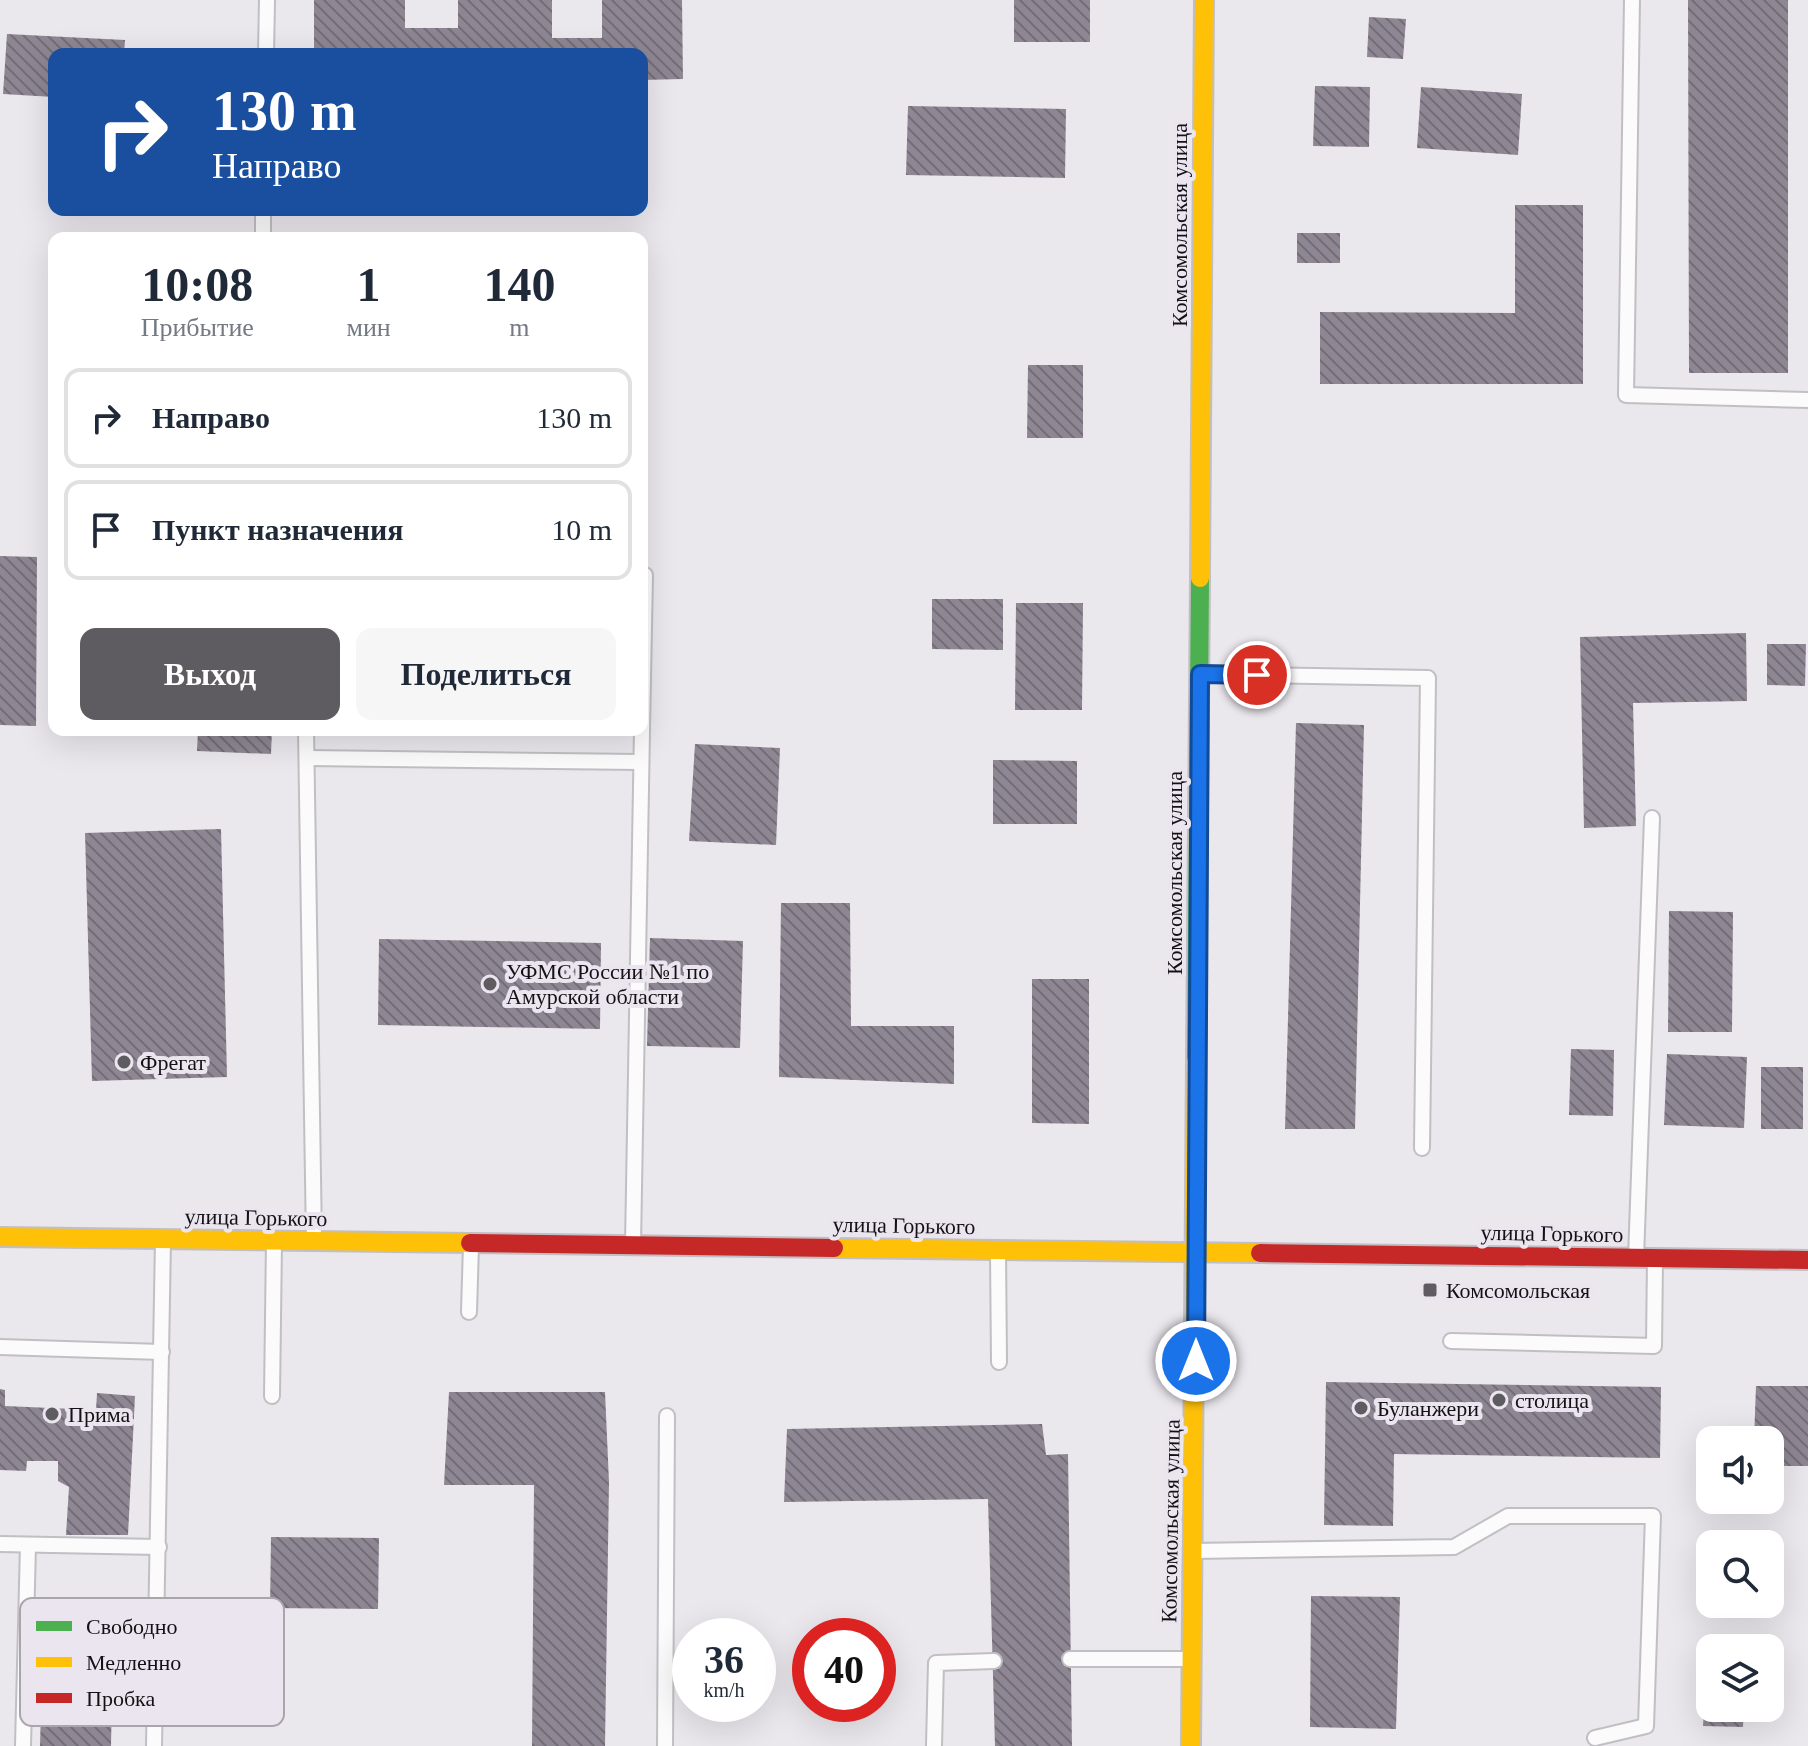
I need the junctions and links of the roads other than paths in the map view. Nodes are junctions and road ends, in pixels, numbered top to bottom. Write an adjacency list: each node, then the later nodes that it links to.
1 (267, 0): 4 (lane)
2 (1204, 0): 6 (main road, Комсомольская улица)
3 (1632, 0): 5 (lane)
4 (266, 48)
5 (1808, 400)
6 (1200, 674): 12 (lane); 20 (main road, Комсомольская улица)
7 (306, 736): 9 (lane)
8 (642, 736): 10 (lane)
9 (307, 758): 10 (lane); 16 (lane)
10 (641, 762): 18 (lane)
11 (1652, 818): 21 (lane)
12 (1422, 1148)
13 (0, 1237): 14 (main road, улица Горького)
14 (163, 1239): 15 (main road, улица Горького); 27 (lane)
15 (274, 1241): 16 (main road, улица Горького); 29 (lane)
16 (314, 1241): 17 (main road, улица Горького)
17 (471, 1243): 18 (main road, улица Горького); 24 (lane)
18 (633, 1246): 19 (main road, улица Горького)
19 (998, 1250): 20 (main road, улица Горького); 28 (lane)
20 (1195, 1253): 21 (main road, улица Горького); 34 (main road, Комсомольская улица)
21 (1636, 1258): 22 (main road, улица Горького)
22 (1655, 1259): 23 (main road, улица Горького); 25 (lane)
23 (1808, 1260)
24 (469, 1312)
25 (1451, 1341)
26 (0, 1347): 27 (lane)
27 (162, 1352): 33 (lane)
28 (999, 1362)
29 (272, 1396)
30 (667, 1416): 45 (lane)
31 (0, 1544): 32 (lane)
32 (28, 1545): 33 (lane); 35 (lane)
33 (159, 1547): 36 (lane)
34 (1193, 1551): 38 (main road, Комсомольская улица); 42 (lane)
35 (27, 1598)
36 (158, 1598)
37 (1070, 1659): 38 (lane)
38 (1192, 1659): 47 (main road, Комсомольская улица)
39 (994, 1661): 46 (lane)
40 (23, 1726): 43 (lane)
41 (155, 1726): 44 (lane)
42 (1595, 1738)
43 (23, 1746)
44 (154, 1746)
45 (665, 1746)
46 (934, 1746)
47 (1191, 1746)

